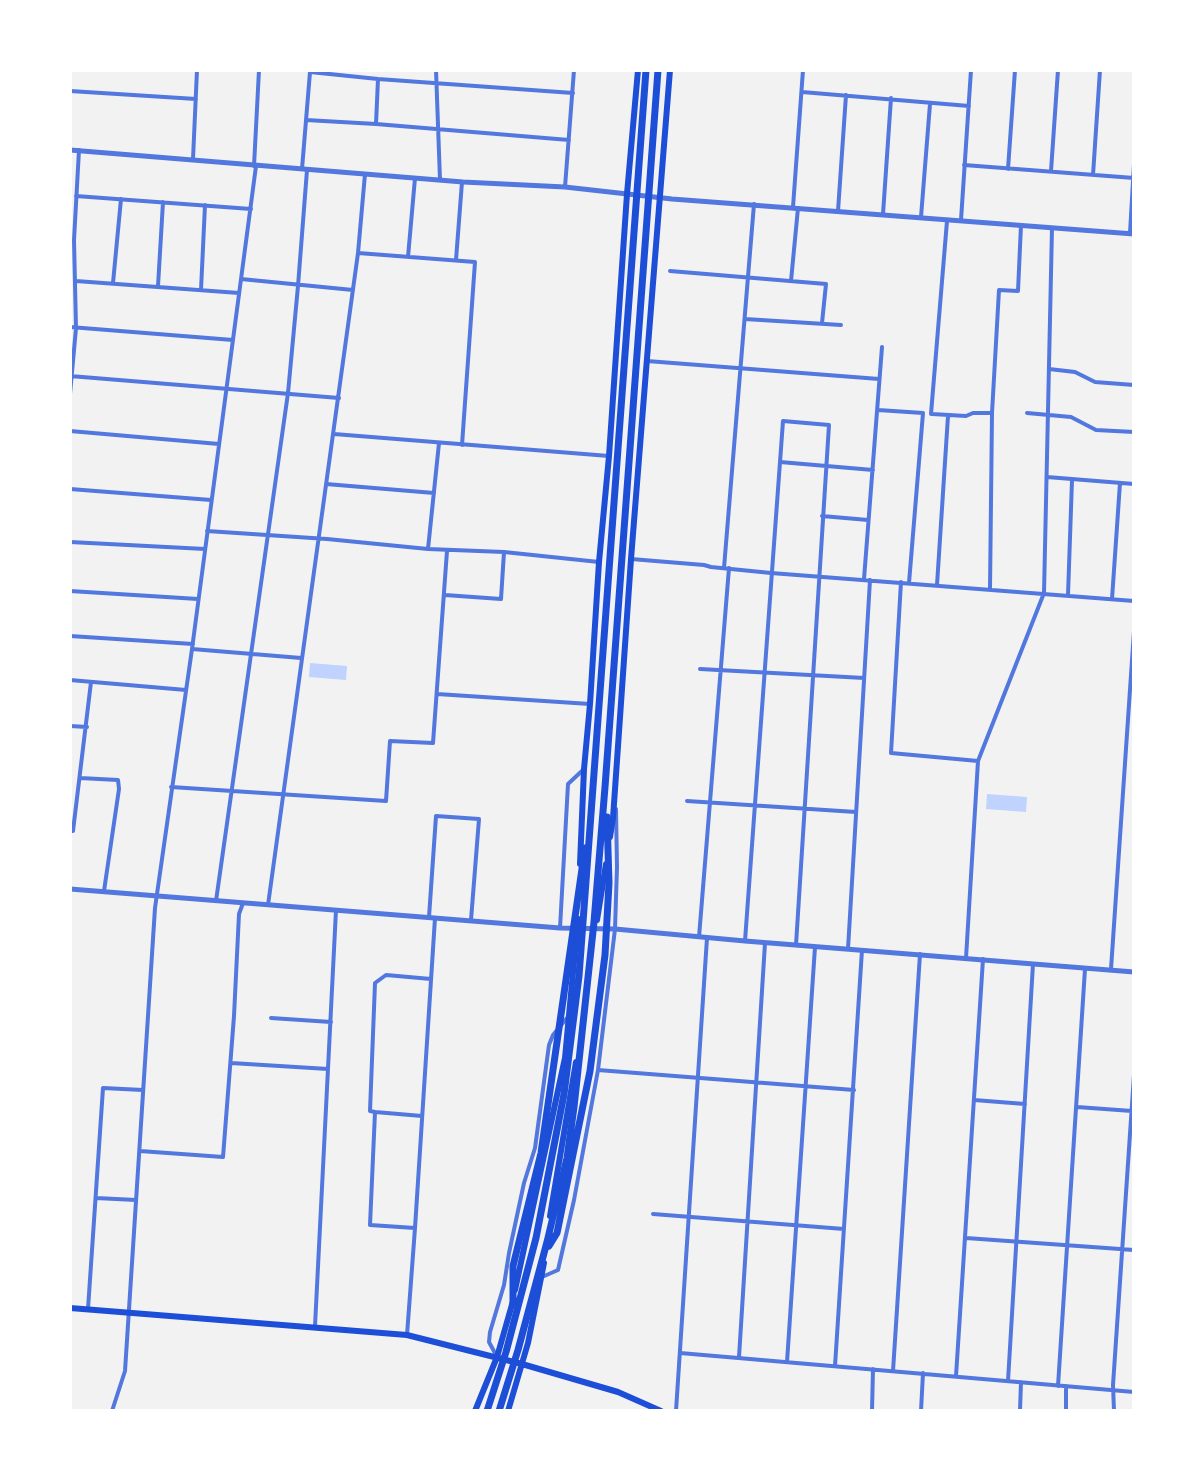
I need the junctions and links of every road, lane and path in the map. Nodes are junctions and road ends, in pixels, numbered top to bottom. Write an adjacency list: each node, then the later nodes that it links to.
1 (197, 70): 22 (street)
2 (259, 70): 34 (street)
3 (436, 70): 16 (street)
4 (574, 70): 19 (street)
5 (638, 70): 45 (highway)
6 (646, 70): 169 (highway)
7 (658, 70): 167 (highway)
8 (670, 70): 47 (highway)
9 (803, 70): 18 (street)
10 (971, 70): 24 (street)
11 (1015, 70): 35 (street)
12 (1058, 70): 37 (street)
13 (1100, 70): 39 (street)
14 (310, 71): 15 (street); 25 (street)
15 (378, 79): 16 (street); 26 (street)
16 (437, 82): 19 (street); 27 (street)
17 (70, 91): 22 (street)
18 (802, 92): 20 (street); 52 (street)
19 (573, 93): 28 (street)
20 (846, 95): 21 (street); 54 (street)
21 (891, 98): 23 (street); 55 (street)
22 (196, 99): 31 (street)
23 (930, 104): 24 (street); 56 (street)
24 (969, 106): 33 (street)
25 (306, 120): 26 (street); 36 (street)
26 (376, 124): 27 (street)
27 (438, 130): 28 (street); 42 (street)
28 (569, 140): 44 (street)
29 (70, 150): 30 (street)
30 (79, 150): 31 (street); 46 (street)
31 (193, 159): 34 (street)
32 (1134, 164): 41 (street)
33 (964, 165): 35 (street); 58 (street)
34 (255, 166): 36 (street); 53 (street)
35 (1008, 169): 37 (street)
36 (304, 170): 38 (street); 72 (street)
37 (1051, 172): 39 (street)
38 (365, 174): 40 (street); 62 (street)
39 (1093, 175): 41 (street)
40 (415, 178): 42 (street); 63 (street)
41 (1134, 178): 61 (street)
42 (440, 180): 43 (street)
43 (463, 182): 44 (street); 64 (street)
44 (565, 187): 45 (street)
45 (627, 194): 47 (street); 105 (highway)
46 (76, 196): 48 (street); 68 (street)
47 (661, 198): 50 (street); 82 (highway)
48 (121, 199): 49 (street); 70 (street)
49 (163, 202): 51 (street); 71 (street)
50 (754, 204): 52 (street); 66 (street)
51 (205, 205): 53 (street); 73 (street)
52 (796, 208): 54 (street); 69 (street)
53 (251, 209): 67 (street)
54 (838, 211): 55 (street)
55 (883, 214): 56 (street)
56 (921, 217): 57 (street)
57 (947, 219): 58 (street); 96 (street)
58 (961, 220): 59 (street)
59 (1021, 225): 60 (street); 94 (street)
60 (1052, 228): 61 (street); 84 (street)
61 (1132, 234)
62 (358, 253): 63 (street); 74 (street)
63 (408, 257): 64 (street)
64 (456, 260): 104 (street)
65 (670, 271): 66 (street)
66 (748, 277): 69 (street); 76 (street)
67 (241, 279): 72 (street); 75 (street)
68 (76, 281): 70 (street); 79 (street)
69 (791, 281): 77 (street)
70 (113, 283): 71 (street)
71 (158, 286): 73 (street)
72 (298, 286): 74 (street); 89 (street)
73 (201, 290): 75 (street)
74 (353, 290): 91 (street)
75 (239, 293): 80 (street)
76 (745, 319): 77 (street); 83 (street)
77 (822, 323): 78 (street)
78 (841, 325)
79 (73, 327): 80 (street); 85 (street)
80 (233, 340): 88 (street)
81 (882, 347): 86 (street)
82 (647, 361): 83 (street); 127 (highway)
83 (740, 368): 86 (street); 129 (street)
84 (1049, 369): 87 (street); 97 (street)
85 (71, 376): 88 (street); 90 (street)
86 (879, 379): 92 (street)
87 (1134, 385)
88 (226, 390): 89 (street); 103 (street)
89 (288, 393): 91 (street); 120 (street)
90 (70, 394)
91 (339, 398): 101 (street)
92 (878, 410): 93 (street); 108 (street)
93 (923, 413): 96 (street); 134 (street)
94 (992, 413): 98 (street); 136 (street)
95 (1027, 413): 97 (street)
96 (931, 414): 98 (street)
97 (1048, 414): 100 (street); 109 (street)
98 (948, 416): 135 (street)
99 (70, 431): 103 (street)
100 (1134, 432)
101 (334, 434): 102 (street); 112 (street)
102 (439, 443): 104 (street); 115 (street)
103 (219, 444): 116 (street)
104 (462, 445): 105 (street)
105 (609, 456): 128 (highway)
106 (780, 462): 107 (street); 107 (street); 130 (street)
107 (826, 467): 108 (street); 117 (street)
108 (873, 470): 118 (street)
109 (1047, 477): 110 (street); 138 (street)
110 (1072, 480): 111 (street); 140 (street)
111 (1120, 483): 113 (street); 142 (street)
112 (326, 484): 115 (street); 121 (street)
113 (1134, 484)
114 (70, 489): 116 (street)
115 (434, 493): 124 (street)
116 (211, 500): 119 (street)
117 (822, 516): 118 (street); 131 (street)
118 (869, 520): 132 (street)
119 (207, 531): 120 (street); 123 (street)
120 (268, 534): 121 (street); 147 (street)
121 (318, 539): 124 (street); 148 (street)
122 (70, 542): 123 (street)
123 (205, 549): 141 (street)
124 (428, 549): 125 (street)
125 (447, 551): 126 (street); 139 (street)
126 (504, 552): 128 (street); 139 (street)
127 (631, 559): 129 (street); 165 (highway)
128 (599, 562): 159 (highway)
129 (726, 568): 130 (street); 150 (street)
130 (771, 573): 131 (street); 151 (street)
131 (818, 576): 132 (street); 152 (street)
132 (867, 579): 133 (street); 153 (street)
133 (901, 582): 134 (street); 162 (street)
134 (909, 583): 135 (street)
135 (937, 585): 136 (street)
136 (990, 589): 138 (street)
137 (70, 591): 141 (street)
138 (1044, 593): 140 (street); 162 (street)
139 (445, 595): 157 (street)
140 (1068, 595): 142 (street)
141 (198, 599): 146 (street)
142 (1112, 599): 143 (street)
143 (1134, 601)
144 (1134, 631): 158 (street)
145 (70, 636): 146 (street)
146 (192, 647): 147 (street); 156 (street)
147 (252, 655): 148 (street); 168 (street)
148 (302, 658): 170 (street)
149 (700, 669): 150 (street)
150 (720, 670): 151 (street); 172 (street)
151 (764, 673): 152 (street); 173 (street)
152 (812, 675): 153 (street); 174 (street)
153 (864, 678): 175 (street)
154 (70, 680): 155 (street)
155 (91, 682): 156 (street); 161 (street)
156 (186, 690): 166 (street)
157 (437, 694): 159 (street); 170 (street)
158 (1132, 700): 203 (street)
159 (590, 704): 163 (highway)
160 (70, 726): 161 (street)
161 (87, 727): 164 (street)
162 (978, 761): 199 (street)
163 (584, 769): 186 (highway); 187 (street)
164 (80, 778): 176 (street); 178 (street)
165 (616, 779): 188 (highway); 189 (street)
166 (171, 787): 168 (street); 179 (street)
167 (605, 787): 236 (highway); 265 (highway)
168 (232, 791): 170 (street); 180 (street)
169 (594, 794): 240 (highway); 264 (highway)
170 (283, 795): 182 (street)
171 (687, 801): 172 (street)
172 (710, 803): 173 (street); 190 (street)
173 (754, 806): 174 (street); 192 (street)
174 (804, 808): 175 (street); 194 (street)
175 (856, 812): 196 (street)
176 (70, 831)
177 (70, 889): 178 (street)
178 (104, 891): 179 (street)
179 (157, 896): 180 (street); 216 (street)
180 (216, 901): 181 (street)
181 (243, 903): 182 (street); 209 (street)
182 (268, 905): 183 (street)
183 (336, 910): 184 (street); 208 (street)
184 (432, 918): 185 (street); 185 (street); 205 (street)
185 (471, 920): 187 (street)
186 (577, 927): 187 (street); 188 (street); 206 (highway)
187 (560, 928)
188 (596, 928): 189 (street); 236 (highway)
189 (615, 929): 190 (street); 211 (street)
190 (699, 937): 191 (street)
191 (707, 938): 192 (street); 213 (street)
192 (745, 941): 193 (street)
193 (765, 943): 194 (street); 214 (street)
194 (796, 945): 195 (street)
195 (815, 947): 196 (street); 215 (street)
196 (848, 949): 197 (street)
197 (862, 950): 198 (street); 217 (street)
198 (920, 954): 199 (street); 253 (street)
199 (966, 958): 200 (street)
200 (983, 959): 201 (street); 218 (street)
201 (1033, 964): 202 (street); 219 (street)
202 (1085, 968): 203 (street); 220 (street)
203 (1111, 969): 204 (street)
204 (1134, 972)
205 (431, 979): 221 (street); 223 (street)
206 (569, 1016): 240 (highway); 247 (street)
207 (271, 1018): 208 (street)
208 (331, 1022): 210 (street)
209 (231, 1063): 210 (street); 224 (street)
210 (328, 1069): 244 (street)
211 (598, 1070): 213 (street); 239 (street)
212 (1134, 1075): 222 (street)
213 (697, 1078): 214 (street); 228 (street)
214 (756, 1083): 215 (street); 229 (street)
215 (805, 1087): 217 (street); 230 (street)
216 (143, 1090): 224 (street); 225 (street)
217 (854, 1090): 232 (street)
218 (974, 1100): 219 (street); 233 (street)
219 (1025, 1104): 234 (street)
220 (1076, 1107): 222 (street); 235 (street)
221 (375, 1112): 223 (street); 231 (street)
222 (1133, 1112): 237 (street)
223 (422, 1116): 231 (street)
224 (140, 1151): 226 (street)
225 (96, 1198): 226 (street); 242 (street)
226 (136, 1200): 243 (street)
227 (653, 1214): 228 (street)
228 (688, 1217): 229 (street); 246 (street)
229 (748, 1220): 230 (street); 248 (street)
230 (796, 1224): 232 (street); 249 (street)
231 (415, 1228): 245 (street)
232 (844, 1229): 251 (street)
233 (966, 1238): 234 (street); 255 (street)
234 (1017, 1242): 235 (street); 256 (street)
235 (1067, 1245): 237 (street); 258 (street)
236 (547, 1249): 239 (highway)
237 (1122, 1249): 238 (street); 260 (street)
238 (1134, 1250)
239 (542, 1277): 250 (highway)
240 (513, 1303): 247 (highway)
241 (70, 1308): 242 (highway)
242 (88, 1309): 243 (highway)
243 (129, 1313): 244 (highway); 262 (street)
244 (315, 1326): 245 (highway)
245 (407, 1335): 247 (highway)
246 (680, 1353): 248 (street); 268 (street)
247 (497, 1357): 250 (highway); 263 (highway)
248 (739, 1357): 249 (street)
249 (787, 1362): 251 (street)
250 (522, 1364): 266 (highway); 267 (highway)
251 (835, 1366): 252 (street)
252 (873, 1369): 253 (street); 269 (street)
253 (893, 1371): 254 (street)
254 (923, 1373): 255 (street); 270 (street)
255 (956, 1376): 256 (street)
256 (1008, 1381): 257 (street)
257 (1021, 1382): 258 (street); 271 (street)
258 (1058, 1386): 259 (street)
259 (1066, 1386): 260 (street); 272 (street)
260 (1113, 1390): 261 (street); 273 (street)
261 (1134, 1392)
262 (112, 1411)
263 (475, 1411)
264 (487, 1411)
265 (499, 1411)
266 (508, 1411)
267 (661, 1411)
268 (676, 1411)
269 (872, 1411)
270 (921, 1411)
271 (1020, 1411)
272 (1066, 1411)
273 (1114, 1411)

